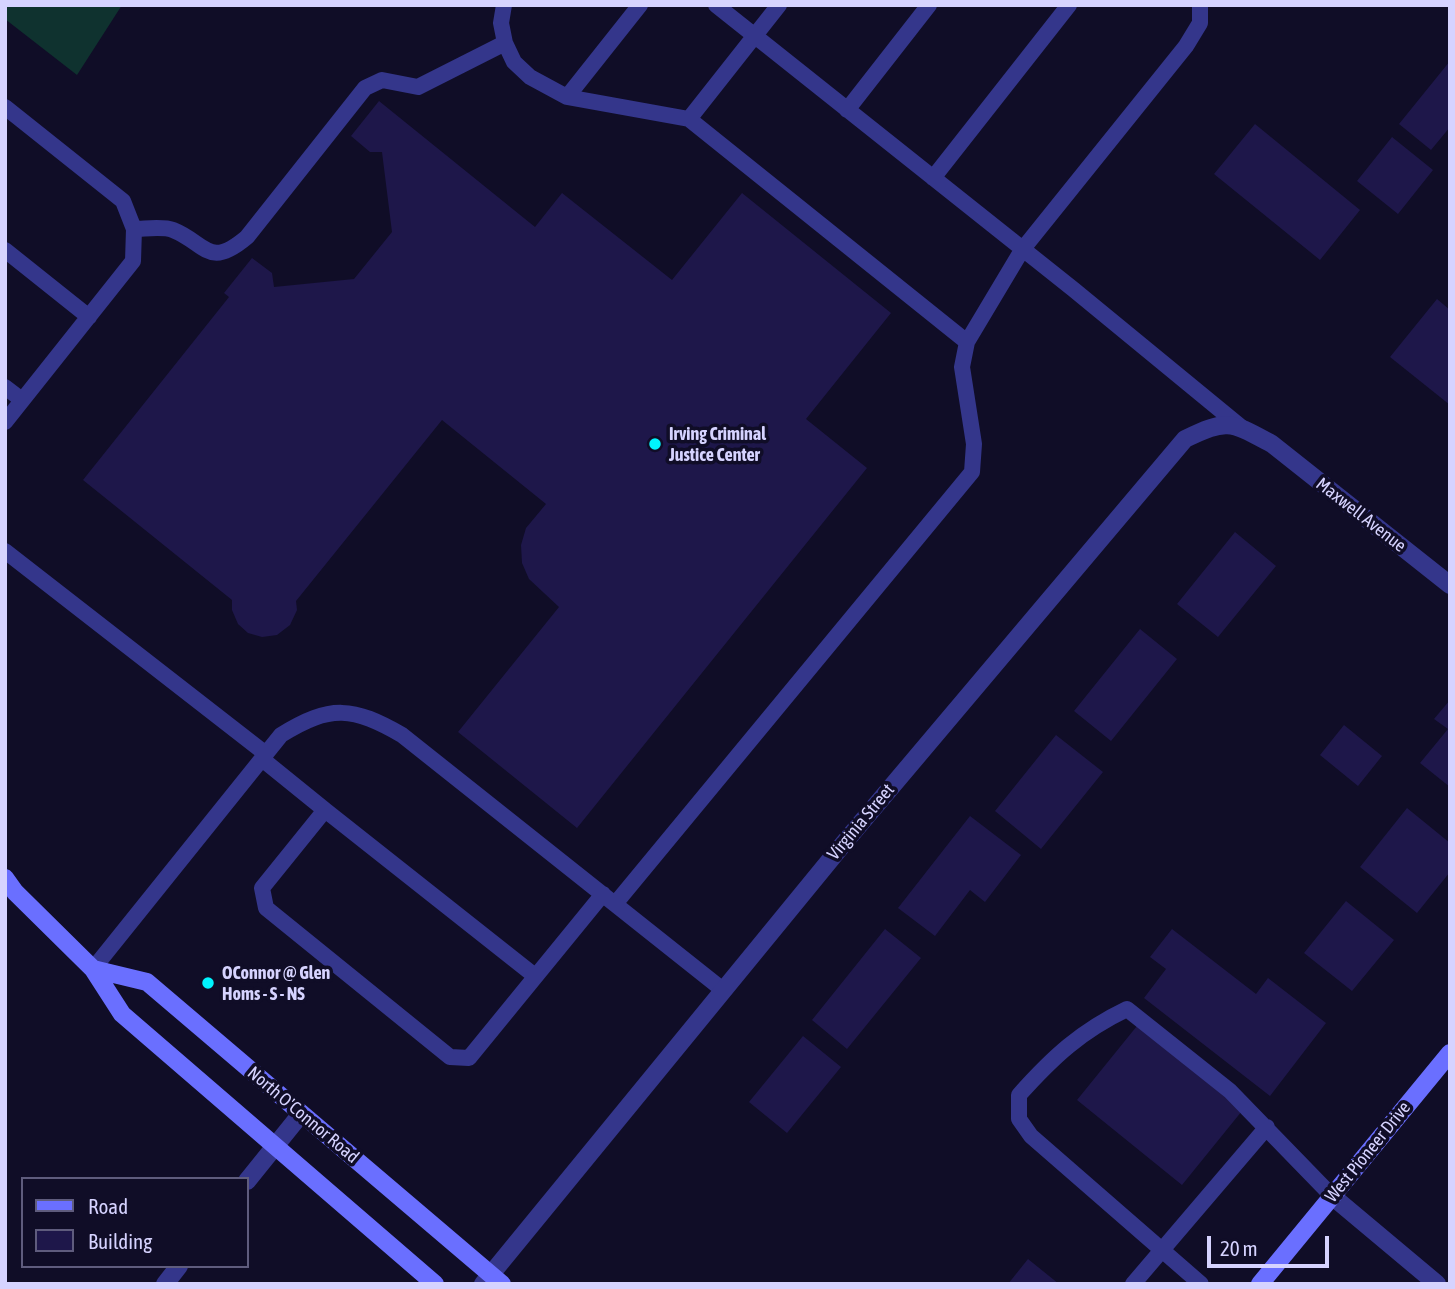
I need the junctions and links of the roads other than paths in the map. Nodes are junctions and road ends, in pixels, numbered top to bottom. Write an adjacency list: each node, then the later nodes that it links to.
1 (504, 5): 9 (lane)
2 (640, 5): 10 (lane)
3 (716, 5): 8 (lane)
4 (779, 5): 8 (lane)
5 (929, 5): 12 (lane)
6 (1069, 5): 14 (lane)
7 (1200, 5): 17 (lane)
8 (755, 36): 12 (lane); 13 (lane)
9 (505, 43): 10 (lane); 15 (lane)
10 (567, 97): 13 (lane)
11 (5, 107): 15 (lane)
12 (847, 110): 14 (lane)
13 (689, 118): 19 (lane)
14 (933, 178): 17 (lane)
15 (134, 229): 18 (lane)
16 (5, 250): 18 (lane)
17 (1022, 250): 19 (lane); 23 (lane)
18 (89, 317): 21 (lane)
19 (967, 342): 29 (lane)
20 (5, 387): 21 (lane)
21 (22, 400): 22 (lane)
22 (5, 422)
23 (1241, 427): 25 (street, Maxwell Avenue); 32 (street, Virginia Street)
24 (5, 551): 26 (lane)
25 (1450, 585)
26 (264, 757): 27 (lane); 29 (lane); 30 (lane)
27 (325, 810): 31 (lane); 31 (lane)
28 (5, 878): 30 (main road)
29 (609, 899): 31 (lane); 32 (lane)
30 (93, 969): 34 (main road, North O'Connor Road); 36 (main road)
31 (535, 976)
32 (723, 990): 40 (street, Virginia Street)
33 (1450, 1053): 38 (main road, West Pioneer Drive)
34 (301, 1114): 36 (street); 40 (main road, North O'Connor Road)
35 (1267, 1127): 38 (lane); 39 (lane); 39 (lane)
36 (274, 1147): 37 (street); 41 (main road)
37 (248, 1180)
38 (1332, 1196): 44 (main road, West Pioneer Drive); 45 (street)
39 (1161, 1249): 42 (lane); 43 (lane)
40 (492, 1281)
41 (435, 1284)
42 (1133, 1284)
43 (1201, 1284)
44 (1260, 1284)
45 (1437, 1284)

